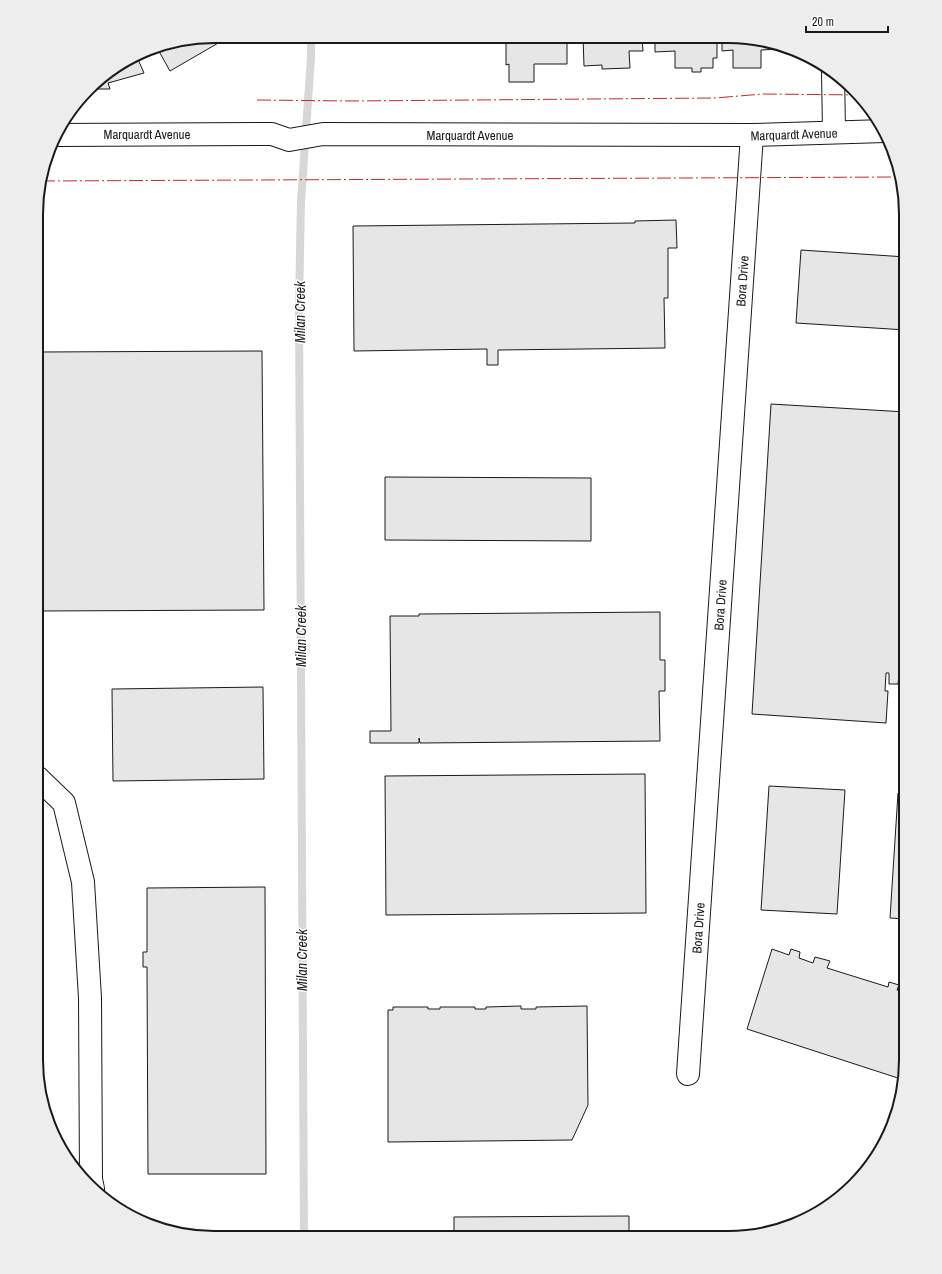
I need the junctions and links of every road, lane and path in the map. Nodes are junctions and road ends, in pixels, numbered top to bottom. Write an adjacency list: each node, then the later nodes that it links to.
1 (833, 79): 3 (street)
2 (877, 131): 3 (street, Marquardt Avenue)
3 (834, 132): 5 (street, Marquardt Avenue)
4 (63, 135): 5 (street, Marquardt Avenue)
5 (752, 135): 7 (street, Bora Drive)
6 (43, 784): 8 (street)
7 (688, 1074)
8 (91, 1179)

